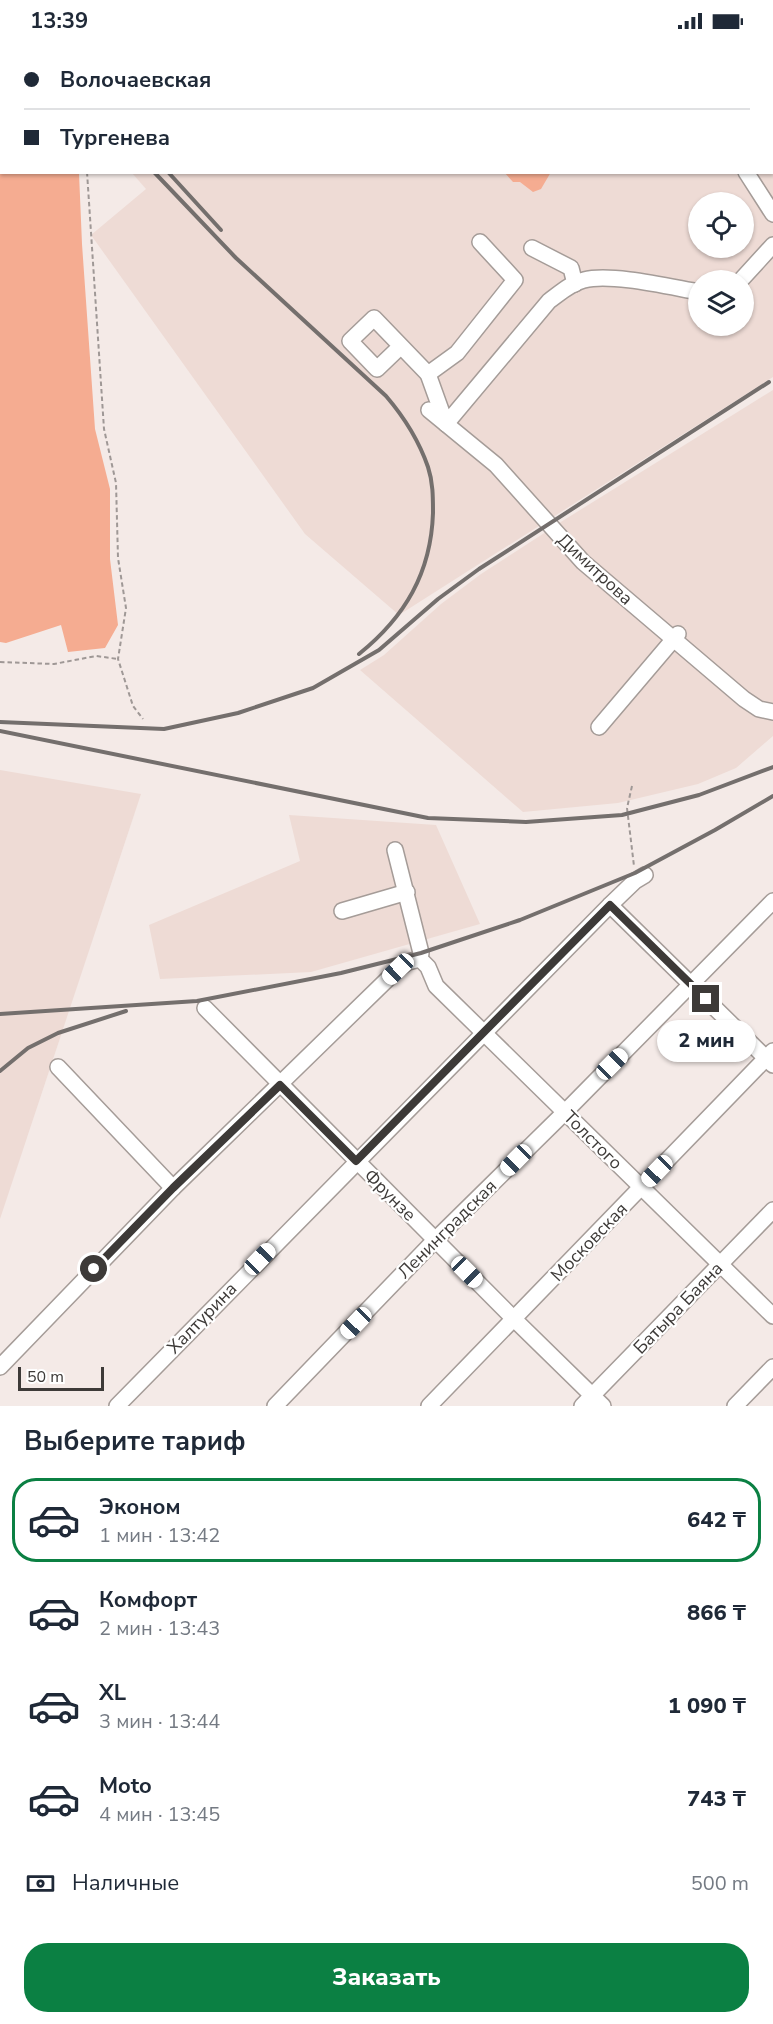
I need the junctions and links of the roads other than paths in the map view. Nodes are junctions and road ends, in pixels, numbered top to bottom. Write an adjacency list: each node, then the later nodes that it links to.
1 (747, 174): 2 (street)
2 (773, 214)
3 (480, 242): 10 (street)
4 (773, 245): 6 (street)
5 (532, 248): 7 (street)
6 (750, 270)
7 (575, 284): 8 (street); 12 (street)
8 (688, 290)
9 (401, 346): 10 (street)
10 (428, 374): 12 (street)
11 (429, 410): 12 (street, Димитрова)
12 (446, 424): 13 (street, Димитрова)
13 (676, 636): 14 (street, Димитрова); 15 (street)
14 (773, 712)
15 (599, 727)
16 (395, 850): 18 (street)
17 (640, 878): 20 (street, Халтурина)
18 (407, 892): 21 (street); 22 (street)
19 (773, 901): 23 (street, Ленинградская)
20 (610, 905): 23 (street); 25 (street, Халтурина)
21 (342, 911)
22 (420, 959): 25 (street, Толстого); 28 (street)
23 (691, 984): 26 (street); 29 (street, Ленинградская)
24 (205, 1008): 28 (street, Фрунзе)
25 (484, 1032): 29 (street, Толстого); 30 (street, Халтурина)
26 (771, 1058): 31 (street, Московская)
27 (58, 1067): 32 (street)
28 (280, 1085): 30 (street, Фрунзе); 32 (street)
29 (565, 1112): 31 (street, Толстого); 34 (street, Ленинградская)
30 (356, 1161): 34 (street, Фрунзе); 41 (street, Халтурина)
31 (641, 1187): 35 (street, Толстого); 37 (street, Московская)
32 (173, 1188): 38 (street)
33 (773, 1210): 35 (street, Батыра Баяна)
34 (435, 1240): 37 (street, Фрунзе); 42 (street, Ленинградская)
35 (720, 1265): 36 (street, Толстого); 40 (street, Батыра Баяна)
36 (773, 1316)
37 (514, 1319): 40 (street, Фрунзе); 43 (street, Московская)
38 (0, 1367)
39 (773, 1367): 44 (street)
40 (593, 1402)
41 (117, 1406)
42 (275, 1406)
43 (429, 1406)
44 (735, 1406)

